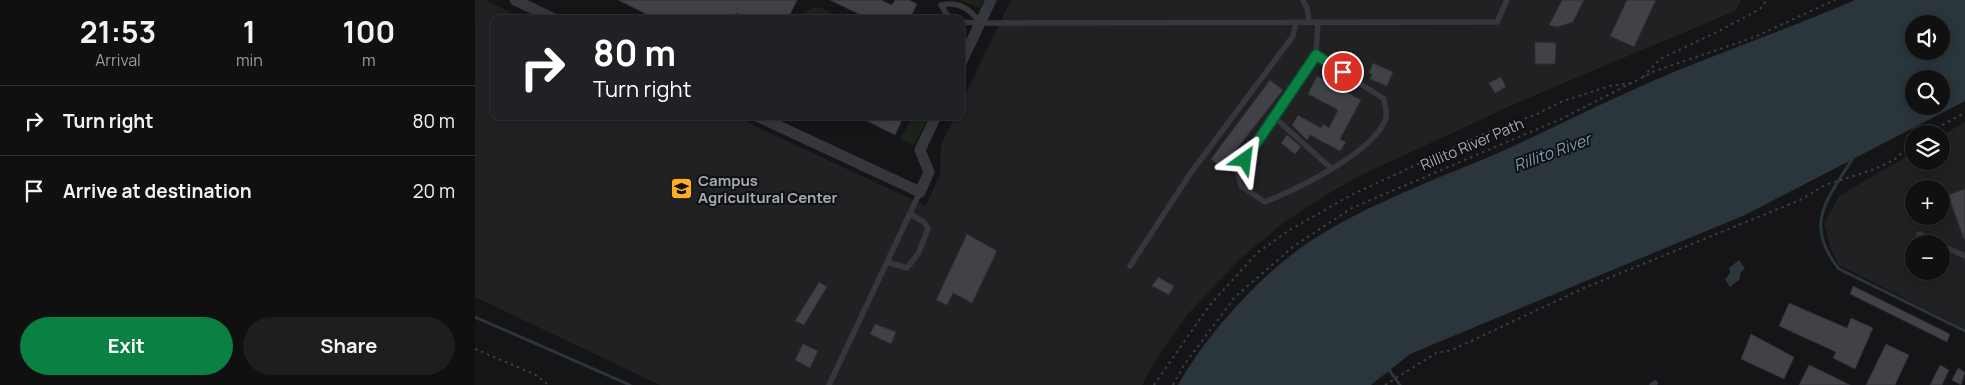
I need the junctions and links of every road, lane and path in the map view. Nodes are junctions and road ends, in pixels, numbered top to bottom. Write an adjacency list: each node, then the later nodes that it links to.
1 (515, 0): 7 (street)
2 (991, 0): 13 (street)
3 (1303, 0): 11 (lane)
4 (1507, 0): 12 (lane)
5 (1767, 0): 16 (path)
6 (1835, 0): 16 (path, Rillito River Path)
7 (546, 15)
8 (947, 15): 13 (lane)
9 (965, 22): 13 (lane)
10 (1296, 22): 11 (lane); 13 (lane); 30 (lane)
11 (1309, 22): 12 (lane)
12 (1318, 22): 15 (lane)
13 (980, 23): 14 (street)
14 (965, 55)
15 (1316, 55): 19 (lane); 24 (lane)
16 (1642, 78): 17 (path, Rillito River Path)
17 (1633, 82): 34 (path); 35 (path, Rillito River Path)
18 (1965, 114): 22 (path)
19 (1273, 116): 24 (lane); 24 (lane)
20 (766, 120): 25 (street)
21 (934, 120): 25 (street)
22 (1943, 125)
23 (1905, 150): 36 (path)
24 (1332, 169)
25 (920, 192): 26 (lane)
26 (909, 214): 29 (lane); 29 (lane)
27 (1950, 249): 28 (lane)
28 (1965, 256)
29 (887, 262): 33 (lane)
30 (1130, 266)
31 (475, 349): 32 (path)
32 (549, 385)
33 (829, 385)
34 (1154, 385)
35 (1173, 385)
36 (1385, 385)

